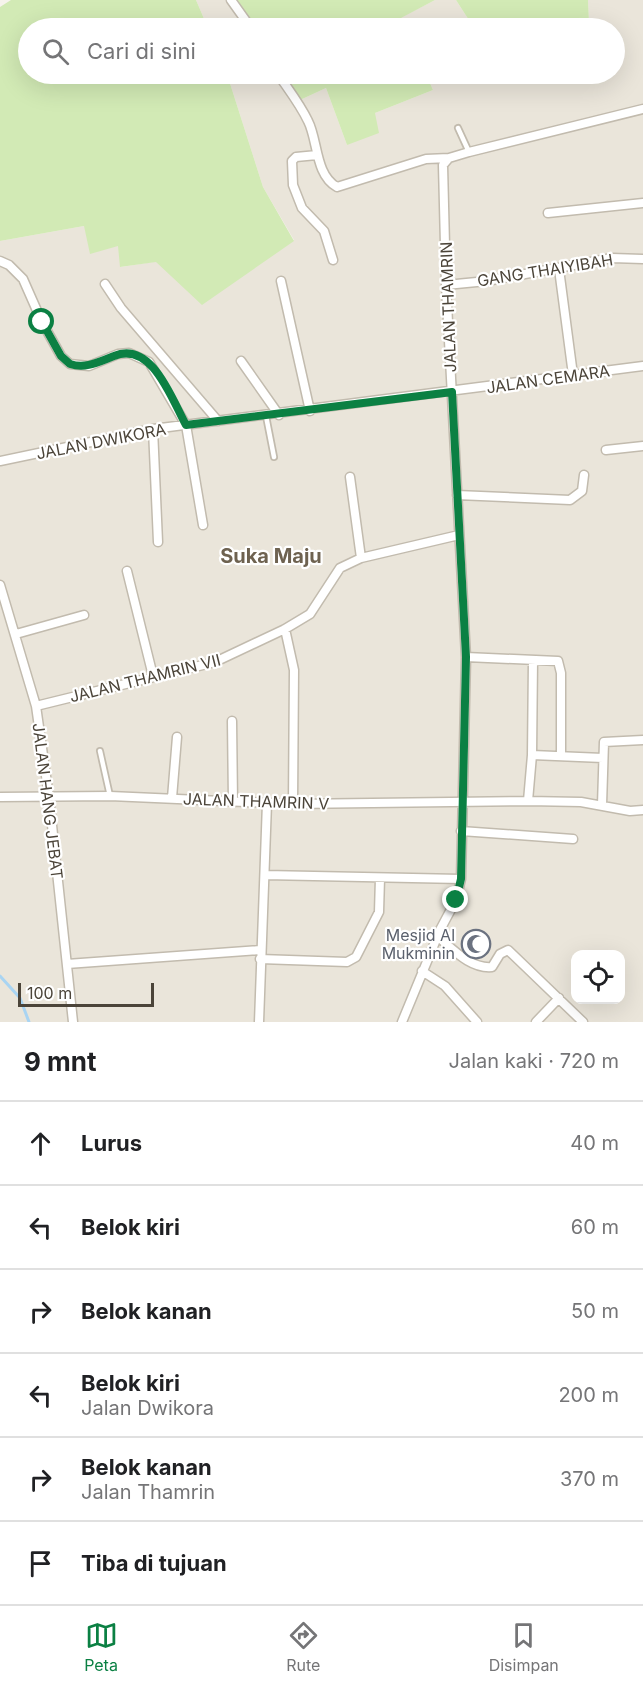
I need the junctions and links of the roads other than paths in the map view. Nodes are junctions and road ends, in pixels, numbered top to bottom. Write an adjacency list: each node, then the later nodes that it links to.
1 (231, 0): 2 (street)
2 (244, 18)
3 (284, 84): 7 (street)
4 (643, 109): 6 (street)
5 (458, 128): 6 (lane)
6 (469, 152): 8 (street)
7 (317, 155): 8 (street); 12 (street)
8 (449, 158): 17 (street, JALAN THAMRIN)
9 (643, 203): 10 (street)
10 (548, 213)
11 (643, 259): 14 (street, GANG THAIYIBAH)
12 (333, 260)
13 (0, 261): 26 (street)
14 (559, 269): 17 (street, GANG THAIYIBAH); 20 (street)
15 (281, 281): 22 (street)
16 (105, 284): 25 (street)
17 (446, 285): 21 (street, JALAN THAMRIN)
18 (241, 361): 23 (street)
19 (643, 366): 20 (street, JALAN CEMARA)
20 (573, 375): 21 (street, JALAN CEMARA)
21 (452, 392): 22 (street, JALAN DWIKORA); 34 (street, JALAN THAMRIN)
22 (309, 411): 23 (street, JALAN DWIKORA)
23 (279, 415): 24 (street, JALAN DWIKORA)
24 (266, 416): 25 (street, JALAN DWIKORA); 30 (lane)
25 (218, 421): 26 (street, JALAN DWIKORA)
26 (186, 425): 27 (street, JALAN DWIKORA); 35 (street)
27 (153, 429): 31 (street, JALAN DWIKORA); 37 (street)
28 (643, 447): 29 (street)
29 (606, 450)
30 (274, 457)
31 (0, 461)
32 (584, 476): 34 (street)
33 (351, 477): 38 (street)
34 (457, 495): 36 (street, JALAN THAMRIN)
35 (203, 525)
36 (459, 535): 38 (street, JALAN THAMRIN VII); 44 (street, JALAN THAMRIN)
37 (159, 542)
38 (361, 558): 42 (street, JALAN THAMRIN VII)
39 (128, 571): 46 (street)
40 (0, 585): 43 (street, JALAN HANG JEBAT)
41 (84, 615): 43 (street)
42 (285, 629): 46 (street, JALAN THAMRIN VII); 63 (street)
43 (16, 634): 47 (street, JALAN HANG JEBAT)
44 (466, 657): 45 (street); 59 (street, JALAN THAMRIN)
45 (533, 660): 52 (street); 53 (street)
46 (153, 676): 47 (street, JALAN THAMRIN VII)
47 (36, 706): 55 (street, JALAN HANG JEBAT)
48 (232, 722): 61 (street)
49 (177, 737): 58 (street)
50 (643, 740): 54 (street)
51 (100, 751): 56 (lane)
52 (532, 755): 53 (street); 60 (street)
53 (561, 755): 54 (street)
54 (603, 758): 64 (street)
55 (49, 796): 56 (street, JALAN THAMRIN V); 57 (street, JALAN THAMRIN V); 73 (street, JALAN HANG JEBAT)
56 (110, 796): 58 (street, JALAN THAMRIN V)
57 (0, 797)
58 (172, 798): 61 (street, JALAN THAMRIN V)
59 (462, 800): 60 (street, JALAN THAMRIN V); 63 (street, JALAN THAMRIN V); 66 (street, JALAN THAMRIN)
60 (528, 801): 64 (street, JALAN THAMRIN V)
61 (232, 802): 62 (street, JALAN THAMRIN V)
62 (267, 803): 63 (street, JALAN THAMRIN V); 68 (street)
63 (293, 804)
64 (602, 805): 65 (street, JALAN THAMRIN V)
65 (643, 810)
66 (461, 831): 67 (street); 70 (street, JALAN THAMRIN)
67 (573, 839)
68 (265, 875): 69 (street); 72 (street)
69 (380, 878): 70 (street); 72 (street)
70 (461, 879): 71 (street, JALAN THAMRIN)
71 (437, 936): 74 (street, JALAN THAMRIN); 75 (street)
72 (260, 955): 73 (street); 77 (street)
73 (67, 964): 76 (street, JALAN HANG JEBAT)
74 (422, 971): 78 (street, JALAN THAMRIN); 79 (street)
75 (559, 998): 80 (street); 81 (street)
76 (74, 1022)
77 (259, 1022)
78 (402, 1022)
79 (477, 1022)
80 (536, 1022)
81 (583, 1022)

